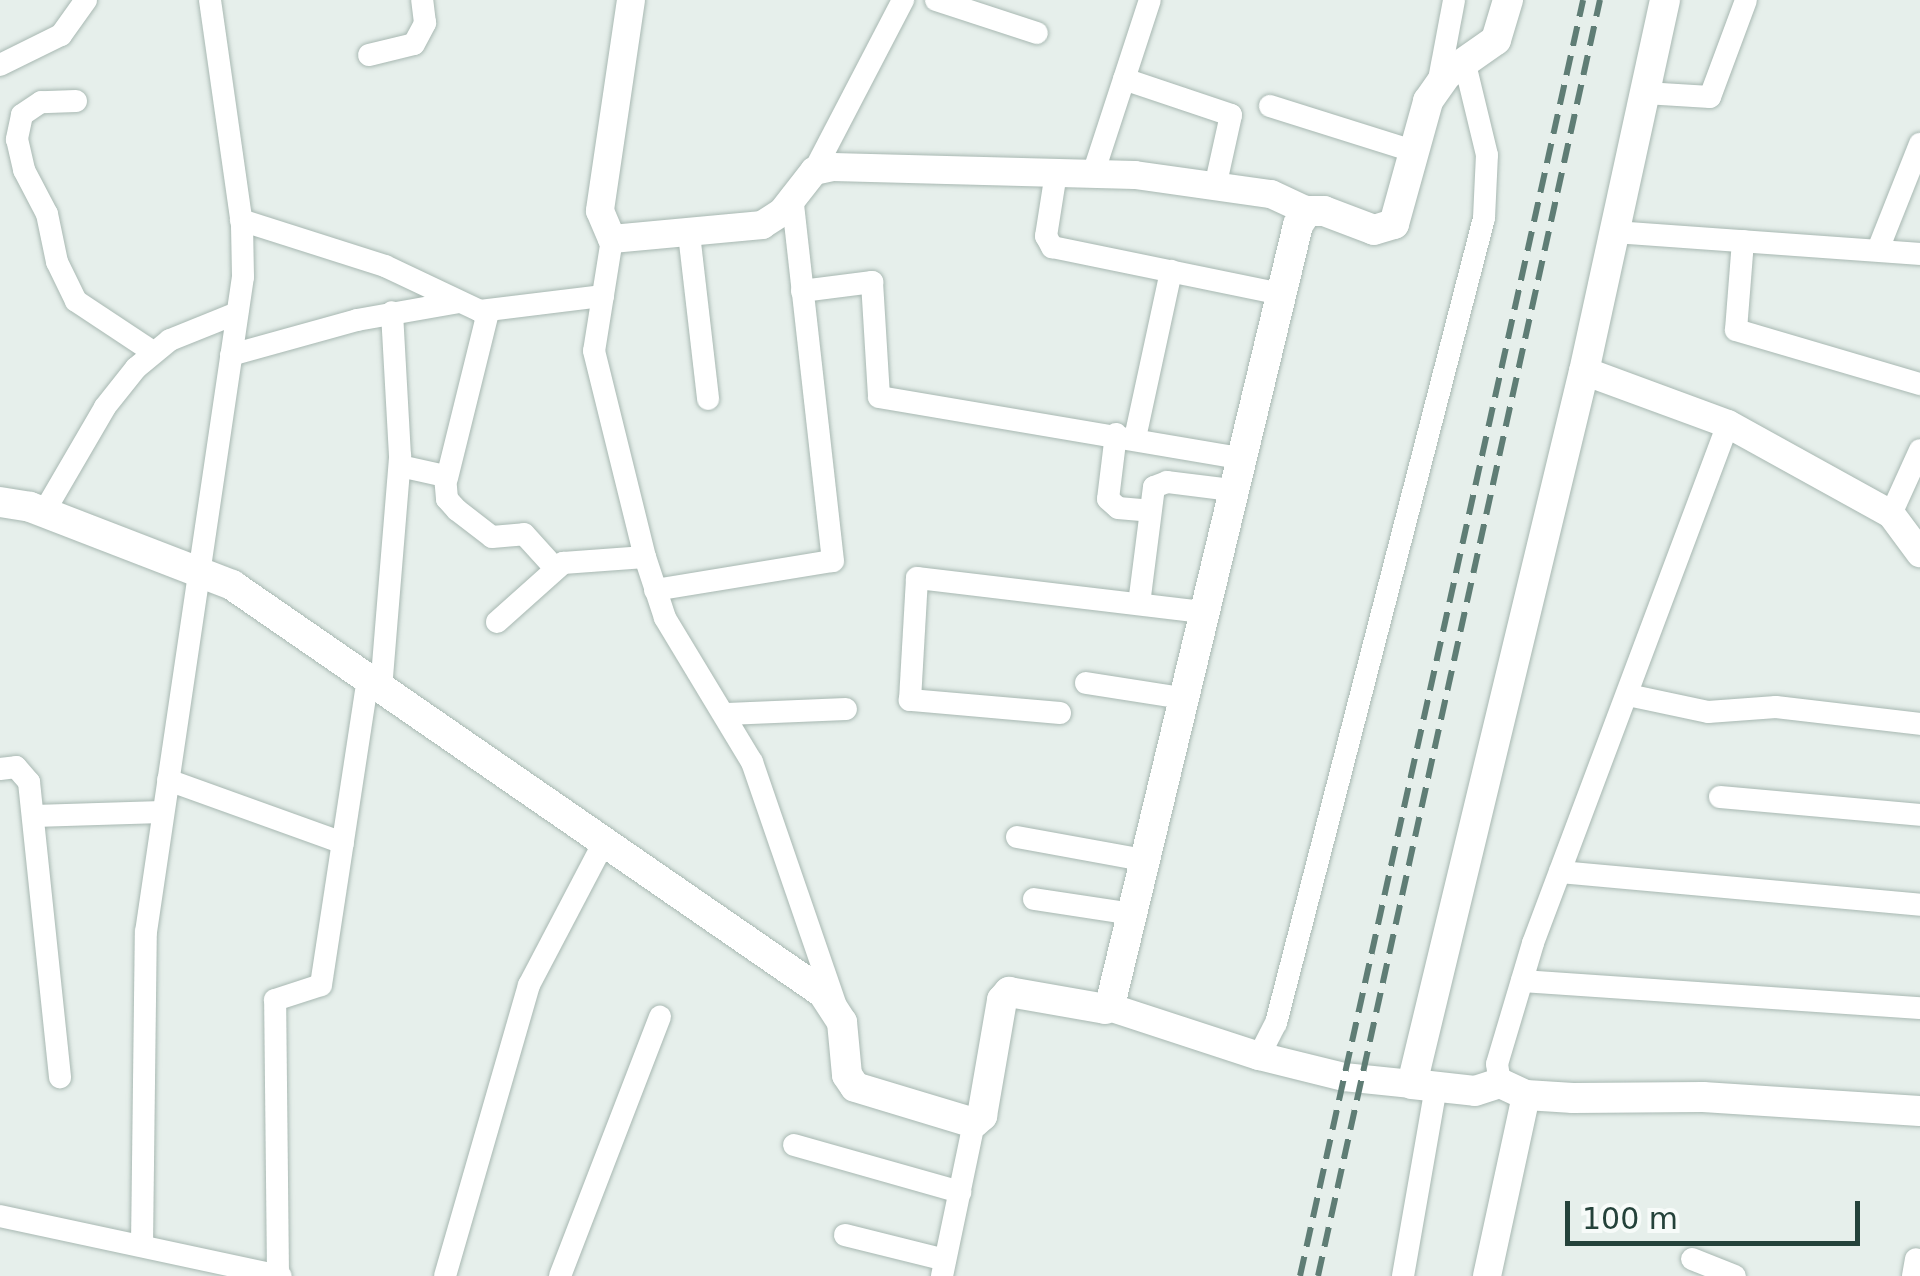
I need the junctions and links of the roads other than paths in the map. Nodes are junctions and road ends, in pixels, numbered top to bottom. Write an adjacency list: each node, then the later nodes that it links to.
1 (86, 0): 15 (street)
2 (210, 0): 29 (street)
3 (422, 0): 13 (street)
4 (631, 0): 32 (street)
5 (902, 0): 23 (street)
6 (936, 0): 12 (street)
7 (1150, 0): 16 (street)
8 (1454, 0): 17 (street)
9 (1508, 0): 14 (main road)
10 (1665, 0): 18 (main road)
11 (1746, 0): 18 (street)
12 (1037, 34)
13 (369, 54)
14 (1464, 60): 17 (main road); 95 (street)
15 (0, 65)
16 (1124, 79): 25 (street); 26 (street)
17 (1438, 85): 22 (main road)
18 (1645, 93): 30 (main road)
19 (76, 101): 44 (street)
20 (1270, 106): 22 (street)
21 (1920, 144): 34 (street)
22 (1416, 152): 28 (main road)
23 (814, 171): 24 (street); 27 (street)
24 (1056, 173): 25 (street); 36 (street)
25 (1094, 174): 26 (street)
26 (1216, 186): 28 (street)
27 (792, 195): 31 (street); 37 (street)
28 (1306, 211): 38 (main road)
29 (242, 220): 40 (street); 43 (street)
30 (1615, 232): 33 (street); 46 (main road)
31 (689, 234): 32 (street); 48 (street)
32 (612, 240): 39 (street)
33 (1742, 241): 34 (street); 47 (street)
34 (1879, 247): 35 (street)
35 (1920, 254)
36 (1171, 271): 38 (street); 50 (street)
37 (802, 291): 50 (street); 64 (street)
38 (1280, 294): 52 (main road)
39 (603, 296): 42 (street); 61 (street)
40 (458, 302): 41 (street); 42 (street)
41 (392, 312): 45 (street); 53 (street)
42 (488, 312): 54 (street)
43 (238, 314): 44 (street); 45 (street)
44 (153, 352): 57 (street)
45 (231, 355): 63 (street)
46 (1584, 371): 49 (street); 97 (main road)
47 (1920, 384)
48 (708, 399)
49 (1728, 424): 59 (street); 70 (street)
50 (1125, 436): 52 (street); 58 (street)
51 (1920, 450): 59 (street)
52 (1238, 458): 55 (main road)
53 (400, 466): 54 (street); 69 (street)
54 (446, 478): 62 (street)
55 (1231, 490): 58 (street); 66 (main road)
56 (0, 502): 57 (main road)
57 (44, 512): 63 (main road)
58 (1150, 512): 65 (street)
59 (1891, 514): 60 (street)
60 (1920, 553)
61 (645, 558): 62 (street); 64 (street)
62 (554, 567): 67 (street)
63 (200, 573): 69 (main road); 77 (street)
64 (655, 590): 74 (street)
65 (1139, 604): 66 (street); 73 (street)
66 (1202, 612): 71 (main road)
67 (497, 622)
68 (1086, 683): 71 (street)
69 (375, 684): 83 (main road); 84 (street)
70 (1628, 696): 75 (street); 86 (street)
71 (1182, 698): 85 (main road)
72 (846, 709): 74 (street)
73 (1060, 713)
74 (726, 714): 91 (street)
75 (1920, 724)
76 (0, 768): 81 (street)
77 (168, 780): 79 (street); 84 (street)
78 (1720, 798): 80 (street)
79 (162, 812): 81 (street); 105 (street)
80 (1920, 814)
81 (34, 816): 96 (street)
82 (1017, 837): 85 (street)
83 (604, 842): 91 (main road); 110 (street)
84 (343, 844): 109 (street)
85 (1144, 860): 89 (main road)
86 (1560, 872): 88 (street); 90 (street)
87 (1034, 900): 89 (street)
88 (1920, 905)
89 (1132, 914): 92 (main road)
90 (1522, 981): 93 (street); 98 (street)
91 (836, 1006): 100 (main road)
92 (1109, 1007): 95 (street); 100 (main road)
93 (1920, 1008)
94 (660, 1017): 111 (street)
95 (1259, 1056): 97 (street)
96 (60, 1078)
97 (1424, 1086): 98 (main road); 112 (street)
98 (1513, 1089): 99 (main road); 113 (street)
99 (1920, 1111)
100 (974, 1122): 102 (street)
101 (794, 1145): 102 (street)
102 (960, 1192): 107 (street)
103 (0, 1216): 105 (street)
104 (845, 1235): 107 (street)
105 (142, 1244): 108 (street)
106 (1692, 1259): 114 (street)
107 (944, 1268)
108 (228, 1270): 109 (street)
109 (280, 1276)
110 (445, 1276)
111 (560, 1276)
112 (1403, 1276)
113 (1487, 1276)
114 (1735, 1276)

